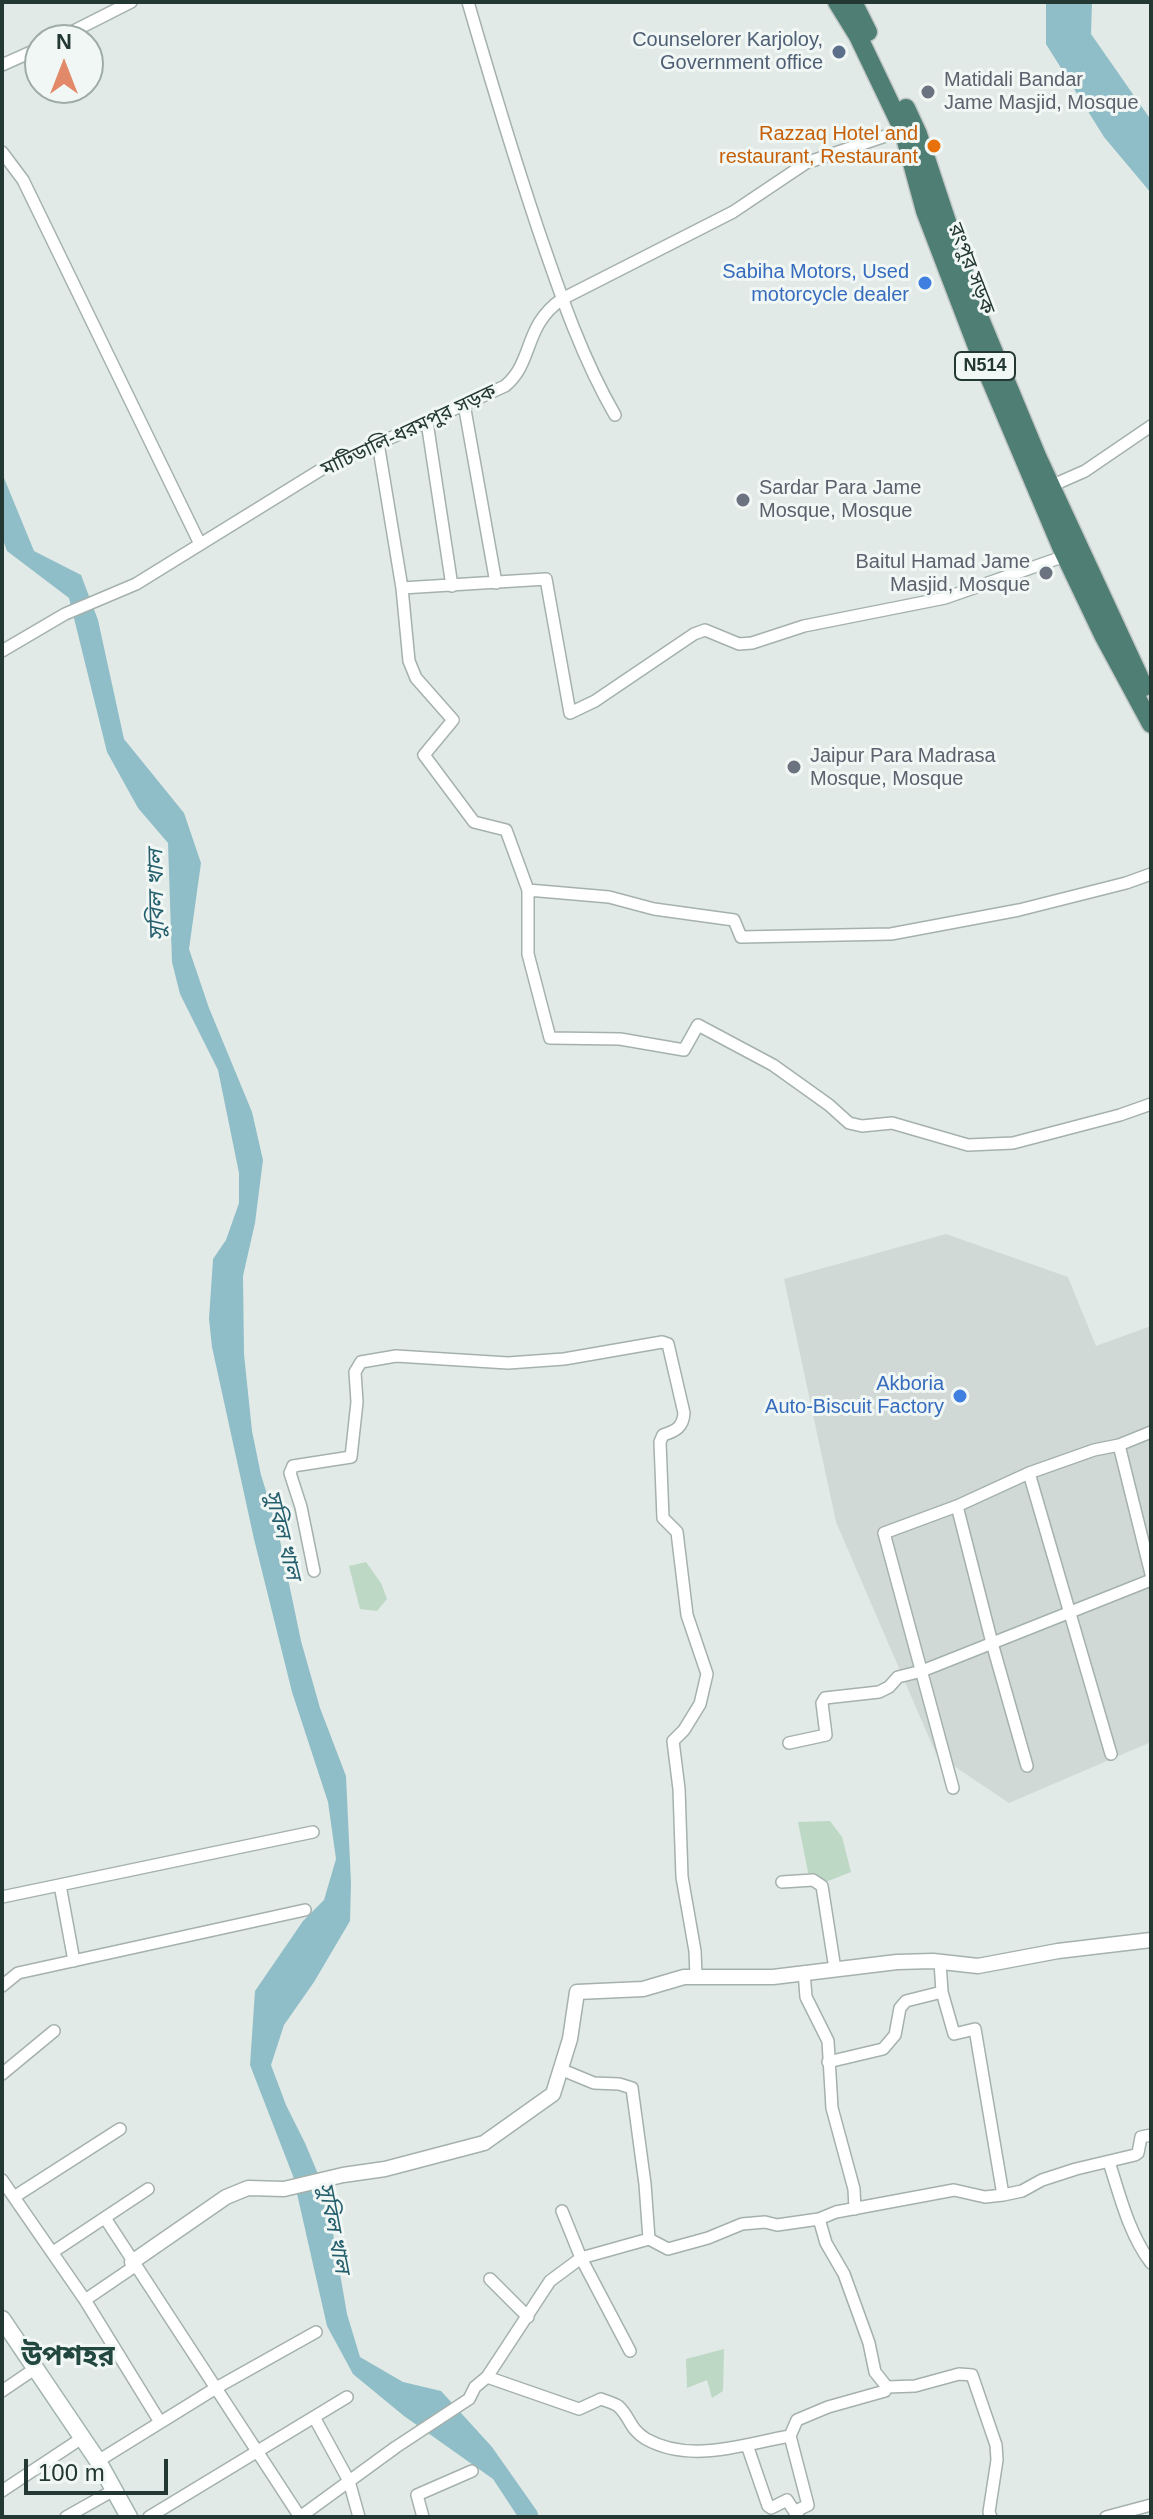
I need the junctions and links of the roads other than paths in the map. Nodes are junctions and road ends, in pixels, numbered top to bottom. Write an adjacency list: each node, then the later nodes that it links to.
1 (131, 2): 5 (street)
2 (468, 2): 10 (street)
3 (837, 2): 8 (highway, রংপুর সড়ক / N514)
4 (853, 2): 16 (highway, রংপুর সড়ক / N514)
5 (88, 24)
6 (24, 55): 7 (street)
7 (2, 65)
8 (903, 130): 10 (street, মাটিডালি-ধরমপুর সড়ক); 18 (highway, রংপুর সড়ক / N514)
9 (2, 152): 17 (street)
10 (562, 299): 11 (street, মাটিডালি-ধরমপুর সড়ক); 12 (street)
11 (464, 404): 13 (street, মাটিডালি-ধরমপুর সড়ক); 19 (street)
12 (615, 415)
13 (427, 422): 15 (street, মাটিডালি-ধরমপুর সড়ক); 20 (street)
14 (1151, 426): 16 (street)
15 (378, 443): 17 (street, মাটিডালি-ধরমপুর সড়ক); 21 (street)
16 (1051, 486): 23 (highway, রংপুর সড়ক / N514)
17 (200, 544): 22 (street, মাটিডালি-ধরমপুর সড়ক)
18 (1065, 556): 19 (street); 24 (highway, রংপুর সড়ক / N514)
19 (496, 583): 20 (street)
20 (452, 586): 21 (street)
21 (402, 588): 26 (street)
22 (2, 651)
23 (1151, 699)
24 (1151, 724)
25 (1151, 874): 26 (street)
26 (528, 890): 27 (street)
27 (1151, 1104)
28 (1151, 1432): 29 (street)
29 (1119, 1445): 30 (street); 33 (street)
30 (1029, 1473): 31 (street); 35 (street)
31 (957, 1506): 36 (street); 37 (street)
32 (314, 1571): 52 (street)
33 (1151, 1574)
34 (1151, 1580): 35 (street)
35 (1070, 1613): 36 (street); 39 (street)
36 (992, 1643): 37 (street); 40 (street)
37 (922, 1671): 38 (street); 41 (street)
38 (789, 1743)
39 (1111, 1754)
40 (1027, 1766)
41 (953, 1788)
42 (313, 1832): 44 (street)
43 (782, 1882): 50 (street)
44 (60, 1885): 45 (street); 48 (street)
45 (2, 1897)
46 (305, 1910): 48 (street)
47 (1151, 1940): 49 (street)
48 (74, 1961): 53 (street)
49 (940, 1962): 50 (street); 54 (street)
50 (835, 1969): 51 (street)
51 (804, 1972): 52 (street); 56 (street)
52 (696, 1977): 57 (street)
53 (2, 1986)
54 (942, 1992): 56 (street); 64 (street)
55 (54, 2031): 58 (street)
56 (828, 2062): 66 (street)
57 (560, 2069): 70 (street); 74 (street)
58 (2, 2074)
59 (120, 2129): 65 (street)
60 (1151, 2135): 61 (street)
61 (1109, 2162): 64 (street); 73 (street)
62 (2, 2180): 65 (street)
63 (148, 2189): 68 (street)
64 (1003, 2195): 66 (street)
65 (14, 2197): 71 (street)
66 (855, 2209): 69 (street)
67 (562, 2211): 72 (street)
68 (105, 2218): 71 (street); 74 (street)
69 (819, 2219): 70 (street); 83 (street)
70 (649, 2239): 72 (street)
71 (53, 2252): 76 (street)
72 (581, 2258): 77 (street); 80 (street)
73 (1151, 2263)
74 (133, 2264): 76 (street); 84 (street)
75 (490, 2279): 77 (street)
76 (85, 2300): 88 (street)
77 (528, 2317): 82 (street)
78 (2, 2319): 81 (main road)
79 (316, 2332): 84 (street)
80 (630, 2351)
81 (36, 2368): 85 (street); 90 (main road)
82 (487, 2377): 91 (street); 95 (street)
83 (887, 2387): 89 (street); 106 (street)
84 (216, 2388): 88 (street); 92 (street)
85 (2, 2391)
86 (347, 2397): 87 (street)
87 (314, 2417): 92 (street); 95 (street)
88 (160, 2422): 93 (street)
89 (790, 2436): 91 (street); 99 (street)
90 (82, 2438): 93 (main road); 97 (street)
91 (747, 2445): 99 (street)
92 (257, 2451): 102 (street); 103 (street)
93 (98, 2461): 96 (main road)
94 (472, 2471): 105 (street)
95 (349, 2481): 103 (street); 104 (street)
96 (114, 2490): 100 (street); 101 (main road)
97 (2, 2491)
98 (1151, 2505): 107 (street)
99 (797, 2514)
100 (66, 2517)
101 (129, 2517)
102 (149, 2517)
103 (300, 2517)
104 (359, 2517)
105 (423, 2517)
106 (991, 2517)
107 (1106, 2517)

